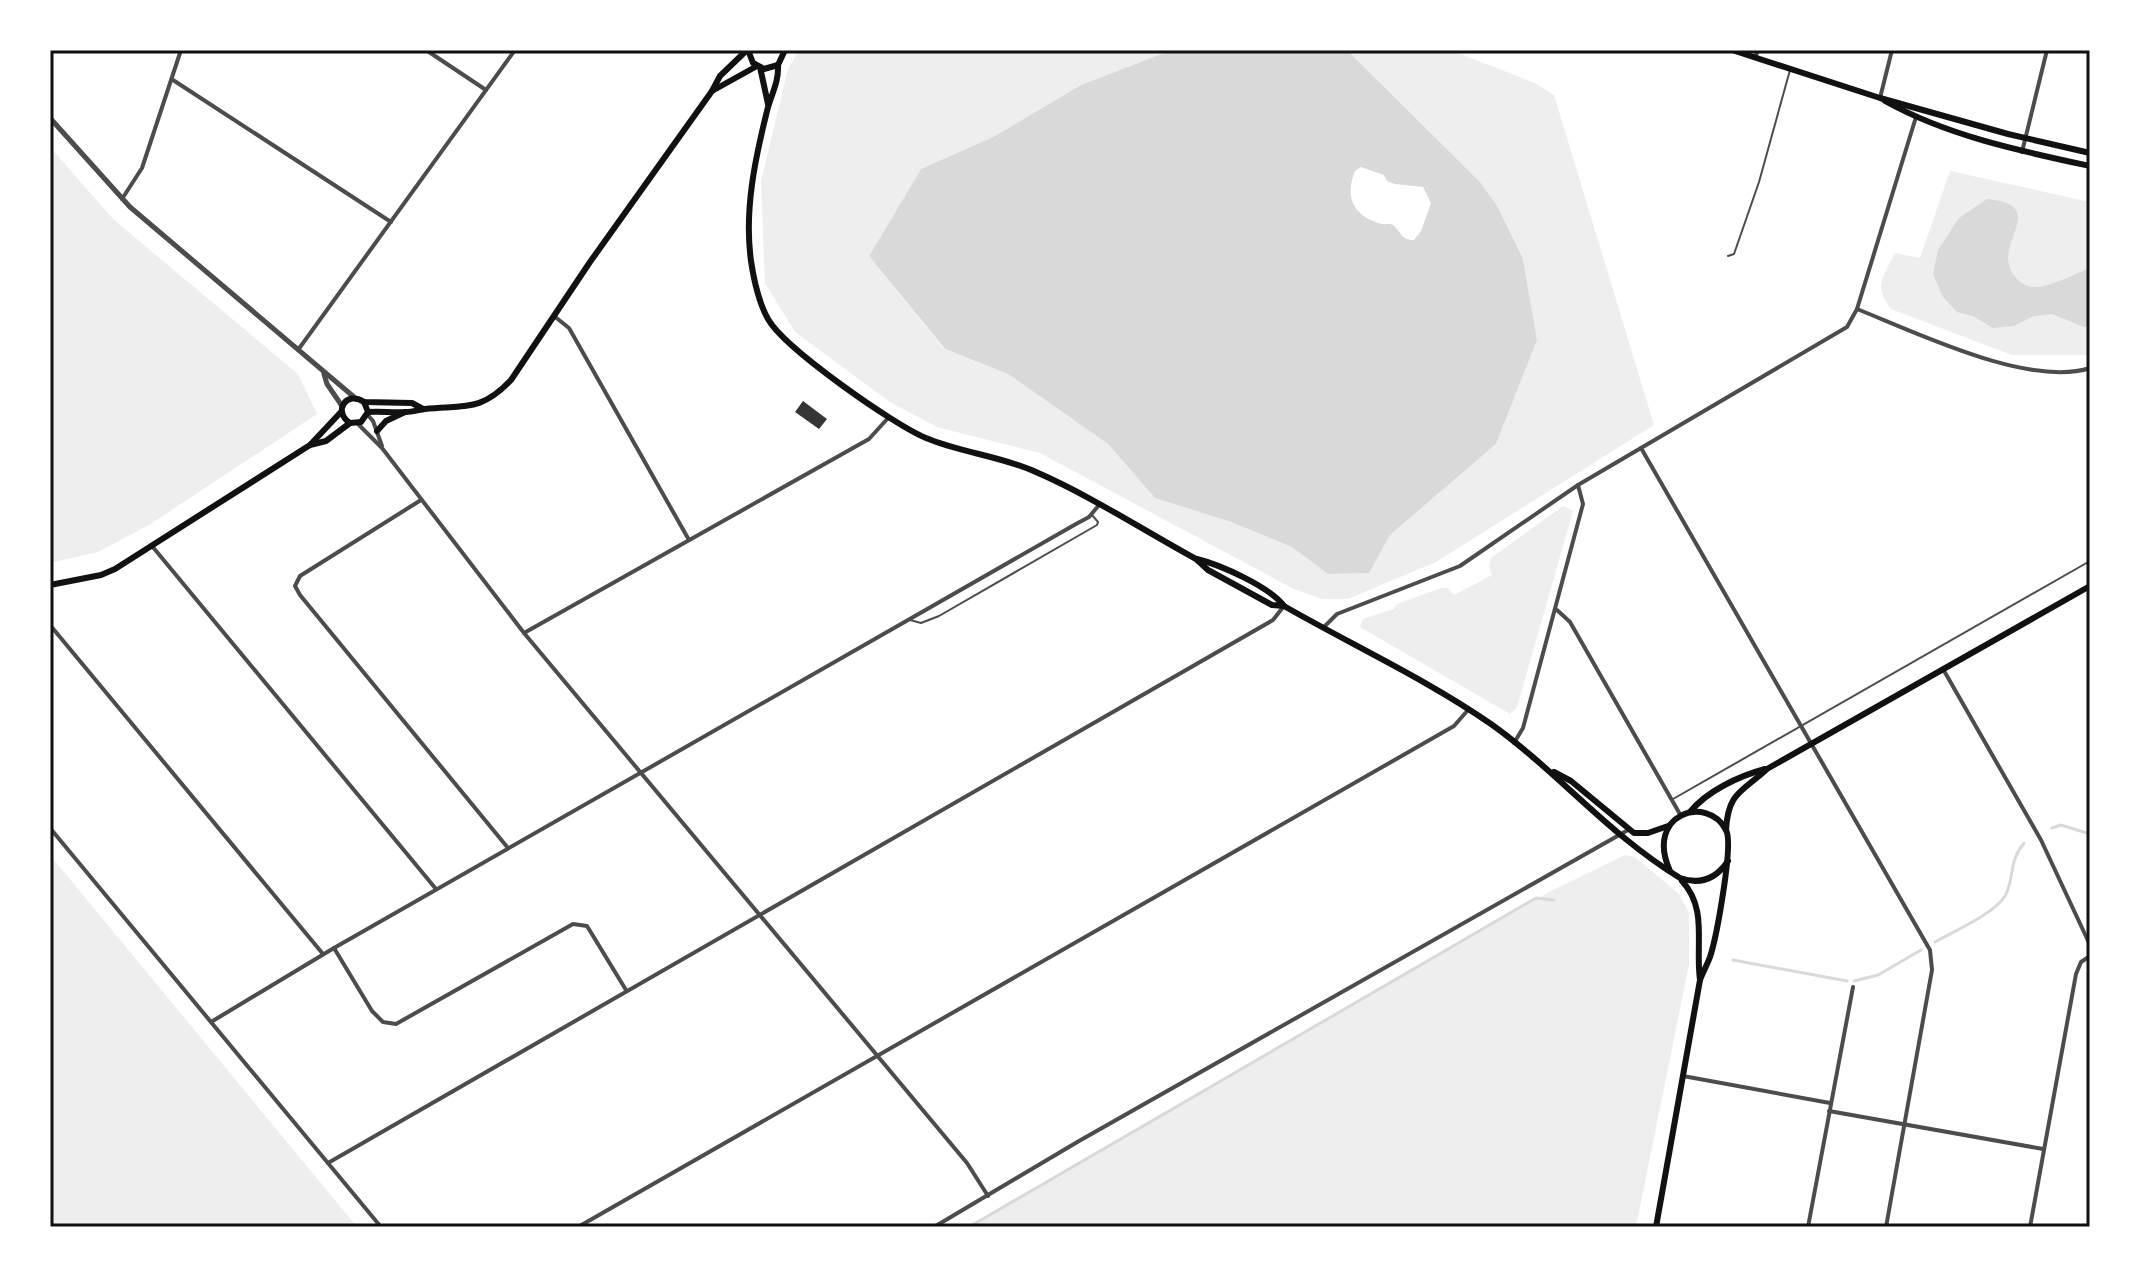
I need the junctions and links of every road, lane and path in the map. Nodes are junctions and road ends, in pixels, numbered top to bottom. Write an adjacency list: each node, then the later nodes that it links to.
1 (181, 50): 14 (street)
2 (426, 50): 15 (street)
3 (515, 50): 15 (street)
4 (747, 50): 12 (main road); 16 (main road)
5 (1732, 50): 10 (main road)
6 (1758, 50): 10 (street)
7 (1892, 50): 17 (street)
8 (2047, 50): 21 (street)
9 (786, 51): 11 (main road)
10 (1755, 58): 13 (main road)
11 (778, 65): 12 (main road); 18 (main road)
12 (758, 67): 16 (main road); 18 (main road)
13 (1791, 69): 17 (main road); 27 (lane)
14 (173, 80): 25 (street); 26 (street)
15 (486, 90): 26 (street)
16 (712, 91): 29 (main road)
17 (1880, 98): 19 (main road)
18 (768, 108): 39 (main road)
19 (1918, 112): 21 (main road); 22 (main road); 28 (street)
20 (50, 118): 25 (street)
21 (2024, 138): 22 (street); 23 (main road)
22 (2022, 152): 24 (main road)
23 (2090, 153)
24 (2090, 166)
25 (122, 199): 30 (street)
26 (391, 222): 30 (street)
27 (1728, 256)
28 (1857, 309): 31 (street); 44 (street)
29 (554, 316): 36 (main road); 49 (street)
30 (298, 350): 32 (street)
31 (2090, 368)
32 (324, 373): 33 (street); 35 (street)
33 (354, 397): 34 (main road); 35 (main road)
34 (364, 402): 36 (main road); 38 (main road)
35 (341, 409): 40 (main road); 42 (main road)
36 (423, 409): 37 (main road)
37 (405, 412): 38 (main road); 41 (main road)
38 (368, 413): 40 (main road); 41 (street)
39 (889, 417): 47 (main road); 49 (street)
40 (354, 424): 42 (main road); 43 (street)
41 (377, 431): 43 (street)
42 (310, 445): 50 (main road)
43 (382, 448): 46 (street)
44 (1641, 448): 45 (street); 62 (street)
45 (1578, 485): 55 (street); 58 (street)
46 (421, 500): 59 (street); 76 (street)
47 (1099, 505): 48 (street); 54 (main road)
48 (1091, 515): 56 (street); 56 (lane)
49 (689, 540): 59 (street)
50 (152, 546): 52 (main road); 80 (street)
51 (2090, 561): 62 (lane)
52 (50, 585)
53 (2089, 587): 60 (main road)
54 (1284, 606): 58 (main road); 81 (street)
55 (1556, 610): 64 (street); 68 (street)
56 (909, 619): 67 (street)
57 (50, 625): 84 (street)
58 (1323, 629): 61 (main road)
59 (524, 633): 67 (street)
60 (1943, 669): 63 (main road); 82 (street)
61 (1468, 710): 64 (main road); 90 (street)
62 (1803, 726): 63 (street); 68 (lane)
63 (1813, 742): 66 (main road); 94 (street)
64 (1514, 743): 65 (main road)
65 (1549, 769): 73 (main road); 75 (main road)
66 (1767, 769): 69 (main road); 74 (main road)
67 (642, 774): 76 (street); 81 (street)
68 (1672, 800): 70 (street)
69 (1690, 812): 70 (main road); 74 (main road)
70 (1681, 816): 71 (main road)
71 (1668, 826): 73 (main road); 78 (main road)
72 (50, 828): 89 (street)
73 (1628, 830): 75 (street)
74 (1726, 830): 77 (main road)
75 (1620, 834): 78 (main road); 97 (street)
76 (508, 848): 80 (street)
77 (1728, 861): 79 (main road); 86 (main road)
78 (1670, 871): 79 (main road)
79 (1680, 878): 86 (main road)
80 (436, 889): 83 (street)
81 (759, 914): 88 (street); 90 (street)
82 (2090, 945)
83 (334, 948): 84 (street); 88 (street)
84 (323, 954): 89 (street)
85 (2090, 956): 95 (street)
86 (1700, 980): 91 (main road)
87 (1853, 987): 92 (street)
88 (626, 990): 96 (street)
89 (211, 1022): 96 (street)
90 (876, 1056): 97 (street); 99 (street)
91 (1683, 1076): 92 (street); 101 (main road)
92 (1830, 1103): 93 (street)
93 (1829, 1111): 94 (street); 102 (street)
94 (1904, 1124): 95 (street); 103 (street)
95 (2044, 1150): 104 (street)
96 (328, 1163): 98 (street)
97 (988, 1196): 100 (street)
98 (381, 1227)
99 (578, 1227)
100 (934, 1227)
101 (1656, 1227)
102 (1808, 1227)
103 (1886, 1227)
104 (2030, 1227)

